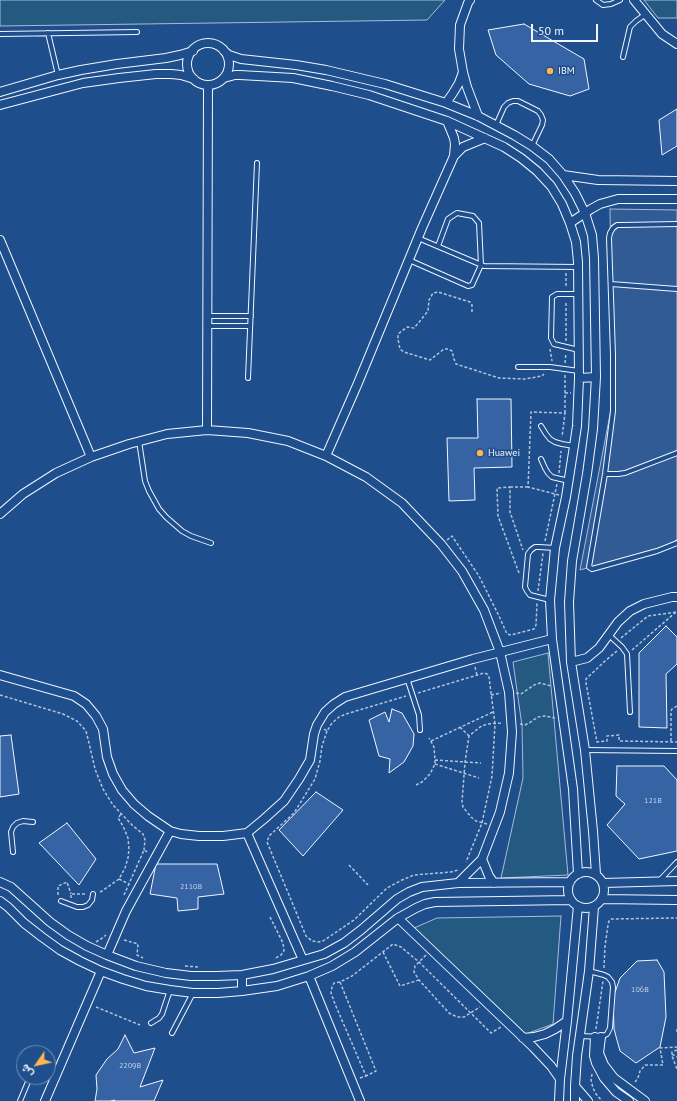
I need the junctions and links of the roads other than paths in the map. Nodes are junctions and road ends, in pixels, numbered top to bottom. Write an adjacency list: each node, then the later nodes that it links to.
1 (470, 0): 13 (street)
2 (596, 0): 3 (lane)
3 (620, 0)
4 (634, 0): 5 (street)
5 (646, 14): 9 (street); 12 (lane)
6 (137, 32): 7 (lane)
7 (48, 33): 8 (lane); 14 (lane)
8 (0, 34)
9 (677, 44)
10 (193, 50): 11 (street); 14 (street); 16 (street)
11 (224, 51): 15 (street); 19 (street)
12 (622, 57)
13 (463, 72): 19 (street); 21 (street)
14 (58, 75): 18 (street)
15 (224, 78): 17 (street); 22 (street)
16 (194, 79): 17 (street); 20 (street)
17 (208, 85): 43 (street)
18 (0, 92)
19 (446, 103): 21 (street)
20 (0, 105)
21 (478, 116): 23 (street)
22 (447, 121): 24 (street); 26 (street)
23 (496, 125): 25 (street); 25 (lane)
24 (485, 138): 26 (street); 32 (street)
25 (532, 146): 28 (street)
26 (454, 156): 34 (street)
27 (257, 163): 44 (lane)
28 (563, 175): 29 (street); 31 (street)
29 (677, 181)
30 (677, 199): 31 (street)
31 (585, 213): 32 (street); 50 (street)
32 (570, 223): 39 (street)
33 (677, 224): 40 (lane)
34 (418, 238): 36 (lane); 37 (street)
35 (0, 240): 58 (street)
36 (438, 246): 38 (lane); 38 (lane)
37 (408, 260): 38 (lane); 57 (street)
38 (481, 265): 39 (lane)
39 (578, 267): 42 (street)
40 (610, 284): 41 (lane); 60 (lane)
41 (677, 289)
42 (578, 294): 47 (street); 47 (lane)
43 (207, 316): 44 (lane); 45 (street)
44 (250, 316): 46 (lane)
45 (207, 326): 46 (lane); 53 (street)
46 (250, 326): 51 (lane)
47 (579, 350): 49 (street)
48 (518, 367): 49 (lane)
49 (579, 374): 50 (street); 55 (street)
50 (596, 377): 71 (street)
51 (248, 378)
52 (541, 426): 55 (lane)
53 (207, 430): 54 (street); 57 (street)
54 (139, 441): 58 (street); 63 (lane)
55 (574, 446): 61 (street)
56 (677, 454): 60 (lane)
57 (326, 456): 70 (street)
58 (91, 457): 62 (street)
59 (541, 459): 61 (lane)
60 (605, 474): 64 (lane)
61 (569, 481): 65 (street)
62 (0, 514)
63 (211, 543)
64 (677, 543)
65 (555, 548): 67 (street); 67 (lane)
66 (677, 597): 68 (street)
67 (550, 600): 69 (street)
68 (609, 635): 71 (street); 74 (lane)
69 (552, 639): 70 (street); 84 (street)
70 (500, 652): 73 (street); 82 (street)
71 (571, 662): 76 (street)
72 (0, 675): 79 (street)
73 (407, 678): 75 (lane); 80 (street)
74 (630, 712)
75 (420, 730)
76 (585, 750): 77 (lane); 85 (street)
77 (677, 751)
78 (33, 822): 81 (lane)
79 (170, 831): 80 (street); 102 (street)
80 (247, 833): 103 (street)
81 (13, 852)
82 (482, 859): 90 (street); 91 (street)
83 (677, 862): 89 (lane)
84 (578, 874): 85 (street); 88 (street)
85 (596, 874): 92 (street)
86 (677, 881): 89 (street)
87 (0, 882): 102 (street)
88 (570, 882): 91 (street); 94 (street)
89 (659, 882): 92 (street)
90 (458, 883): 91 (street); 103 (street)
91 (494, 883)
92 (604, 883): 95 (street)
93 (93, 894): 98 (lane)
94 (571, 900): 99 (street); 101 (street)
95 (602, 900): 96 (street); 100 (street)
96 (677, 900)
97 (0, 901): 104 (street)
98 (61, 901)
99 (578, 906): 100 (street); 111 (street)
100 (594, 907): 105 (street)
101 (398, 918): 107 (street); 116 (street)
102 (107, 955): 106 (street)
103 (303, 960): 106 (street)
104 (101, 971): 108 (street); 117 (street)
105 (589, 971): 114 (street); 115 (lane)
106 (242, 974): 109 (street)
107 (309, 976): 109 (street); 124 (street)
108 (170, 990): 110 (street); 112 (lane)
109 (242, 991): 110 (street)
110 (193, 993): 113 (lane)
111 (567, 1021): 116 (street); 118 (street)
112 (151, 1023)
113 (172, 1034)
114 (581, 1036): 115 (lane); 121 (street)
115 (598, 1037): 128 (street); 129 (street)
116 (523, 1038): 118 (street)
117 (56, 1065)
118 (560, 1079): 125 (street)
119 (27, 1085): 122 (lane)
120 (49, 1085): 123 (street)
121 (575, 1086): 126 (street); 127 (street)
122 (20, 1101)
123 (45, 1101)
124 (360, 1101)
125 (559, 1101)
126 (575, 1101)
127 (588, 1101)
128 (629, 1101)
129 (645, 1101)

